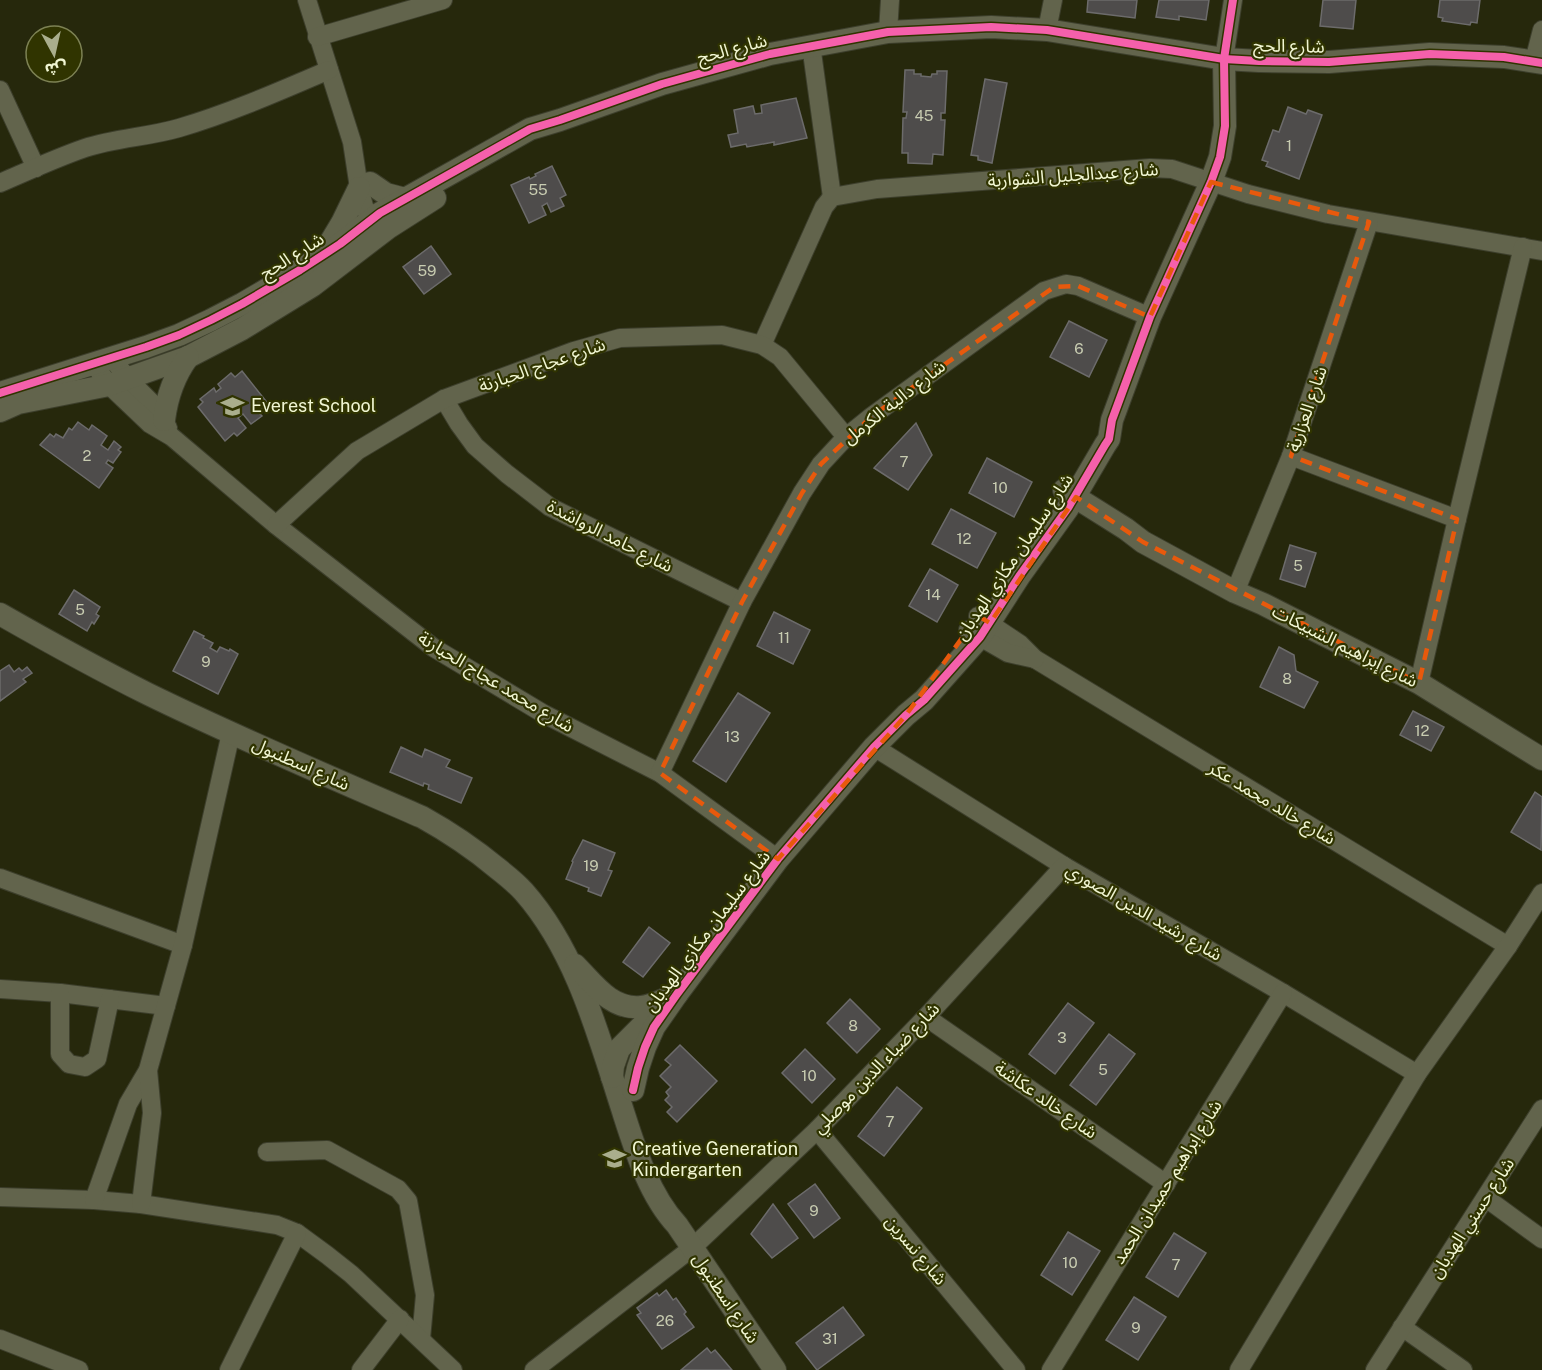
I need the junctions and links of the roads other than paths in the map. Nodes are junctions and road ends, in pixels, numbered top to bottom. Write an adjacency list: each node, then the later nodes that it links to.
1 (307, 0): 9 (street)
2 (443, 0): 9 (street)
3 (890, 0): 8 (street)
4 (1053, 0): 6 (street)
5 (1233, 0): 11 (street)
6 (1047, 30): 8 (street, شارع الحج); 11 (street, شارع الحج)
7 (1542, 30): 12 (street)
8 (888, 32): 10 (street, شارع الحج)
9 (317, 37): 13 (street)
10 (811, 45): 15 (street, شارع الحج); 20 (street)
11 (1224, 59): 12 (street, شارع الحج); 17 (street, شارع سليمان مكازي الهدبان)
12 (1538, 62)
13 (329, 70): 16 (street); 19 (street)
14 (0, 90): 16 (street)
15 (560, 120): 21 (street, شارع الحج); 23 (street, شارع الحج)
16 (36, 168): 18 (street)
17 (1211, 182): 20 (street, شارع عبدالجليل الشواربة); 22 (street, شارع عبدالجليل الشواربة); 27 (street, شارع سليمان مكازي الهدبان)
18 (0, 183)
19 (364, 186): 21 (street); 23 (street); 26 (street)
20 (832, 196): 28 (street)
21 (405, 199): 23 (street, شارع الحج)
22 (1369, 222): 24 (street, شارع عبدالجليل الشواربة); 37 (street, شارع العزارية)
23 (379, 225): 26 (street, شارع الحج); 29 (street, شارع الحج)
24 (1523, 247): 25 (street, شارع عبدالجليل الشواربة); 39 (street)
25 (1542, 251)
26 (321, 256): 30 (street, شارع الحج)
27 (1150, 317): 36 (street, شارع دالية الكرمل); 38 (street, شارع سليمان مكازي الهدبان)
28 (762, 345): 33 (street, شارع عجاج الحبارنة); 36 (street, شارع عجاج الحبارنة)
29 (188, 357): 31 (street, شارع الحج); 35 (street)
30 (103, 361): 31 (street, شارع محمد عجاج الحبارنة); 32 (street, شارع الحج)
31 (118, 382): 34 (street, شارع الحج); 35 (street, شارع محمد عجاج الحبارنة)
32 (0, 393)
33 (444, 399): 40 (street, شارع عجاج الحبارنة); 42 (street, شارع حامد الرواشدة)
34 (0, 411)
35 (168, 429): 40 (street, شارع محمد عجاج الحبارنة)
36 (846, 437): 42 (street, شارع دالية الكرمل)
37 (1291, 456): 39 (street); 41 (street, شارع العزارية)
38 (1066, 499): 41 (street, شارع إبراهيم الشبيكات); 44 (street, شارع سليمان مكازي الهدبان)
39 (1457, 519): 45 (street)
40 (276, 525): 49 (street, شارع محمد عجاج الحبارنة)
41 (1235, 592): 45 (street, شارع إبراهيم الشبيكات)
42 (742, 603): 49 (street, شارع دالية الكرمل)
43 (0, 614): 46 (street, شارع اسطنبول)
44 (979, 626): 47 (street, شارع سليمان مكازي الهدبان); 55 (street, شارع خالد محمد عكر)
45 (1419, 683): 48 (street, شارع إبراهيم الشبيكات)
46 (231, 733): 54 (street); 56 (street, شارع اسطنبول)
47 (874, 747): 50 (street, شارع سليمان مكازي الهدبان); 51 (street, شارع رشيد الدين الصوري)
48 (1542, 759)
49 (660, 773): 50 (street, شارع محمد عجاج الحبارنة)
50 (778, 859): 60 (street, شارع سليمان مكازي الهدبان)
51 (1065, 866): 59 (street, شارع رشيد الدين الصوري); 63 (street, شارع ضياء الدين موصلي)
52 (0, 878): 54 (street)
53 (1542, 893): 55 (street)
54 (183, 945): 62 (street)
55 (1508, 946): 66 (street)
56 (566, 956): 60 (street); 64 (street, شارع اسطنبول); 67 (street, شارع اسطنبول)
57 (0, 989): 58 (street)
58 (60, 993): 61 (street); 61 (street)
59 (1283, 993): 66 (street, شارع رشيد الدين الصوري); 72 (street, شارع إبراهيم حميدان الحمد)
60 (677, 994): 64 (street, شارع سليمان مكازي الهدبان); 68 (street, شارع سليمان مكازي الهدبان)
61 (110, 999): 62 (street)
62 (166, 1006): 65 (street)
63 (926, 1017): 70 (street, شارع ضياء الدين موصلي); 72 (street, شارع خالد عكاشة)
64 (619, 1048): 67 (street); 68 (street, شارع اسطنبول)
65 (148, 1070): 75 (street); 76 (street)
66 (1417, 1074): 93 (street)
67 (612, 1077): 77 (street, شارع اسطنبول)
68 (633, 1090): 77 (street, شارع اسطنبول)
69 (1542, 1109): 74 (street, شارع حسني الهدبان)
70 (817, 1130): 80 (street, شارع ضياء الدين موصلي); 91 (street, شارع نسرين)
71 (267, 1152): 84 (street)
72 (1166, 1184): 92 (street, شارع إبراهيم حميدان الحمد)
73 (0, 1197): 75 (street)
74 (1486, 1198): 79 (street); 82 (street, شارع حسني الهدبان)
75 (94, 1200): 76 (street)
76 (141, 1204): 78 (street)
77 (677, 1224): 80 (street, شارع اسطنبول)
78 (297, 1233): 81 (street); 86 (street)
79 (1542, 1239)
80 (692, 1248): 89 (street, شارع ضياء الدين موصلي); 90 (street, شارع اسطنبول)
81 (400, 1319): 84 (street); 87 (street)
82 (1402, 1327): 94 (street, شارع حسني الهدبان); 95 (street)
83 (0, 1339): 85 (street)
84 (421, 1340): 88 (street)
85 (79, 1370)
86 (230, 1370)
87 (361, 1370)
88 (453, 1370)
89 (534, 1370)
90 (776, 1370)
91 (1016, 1370)
92 (1051, 1370)
93 (1239, 1370)
94 (1375, 1370)
95 (1463, 1370)

